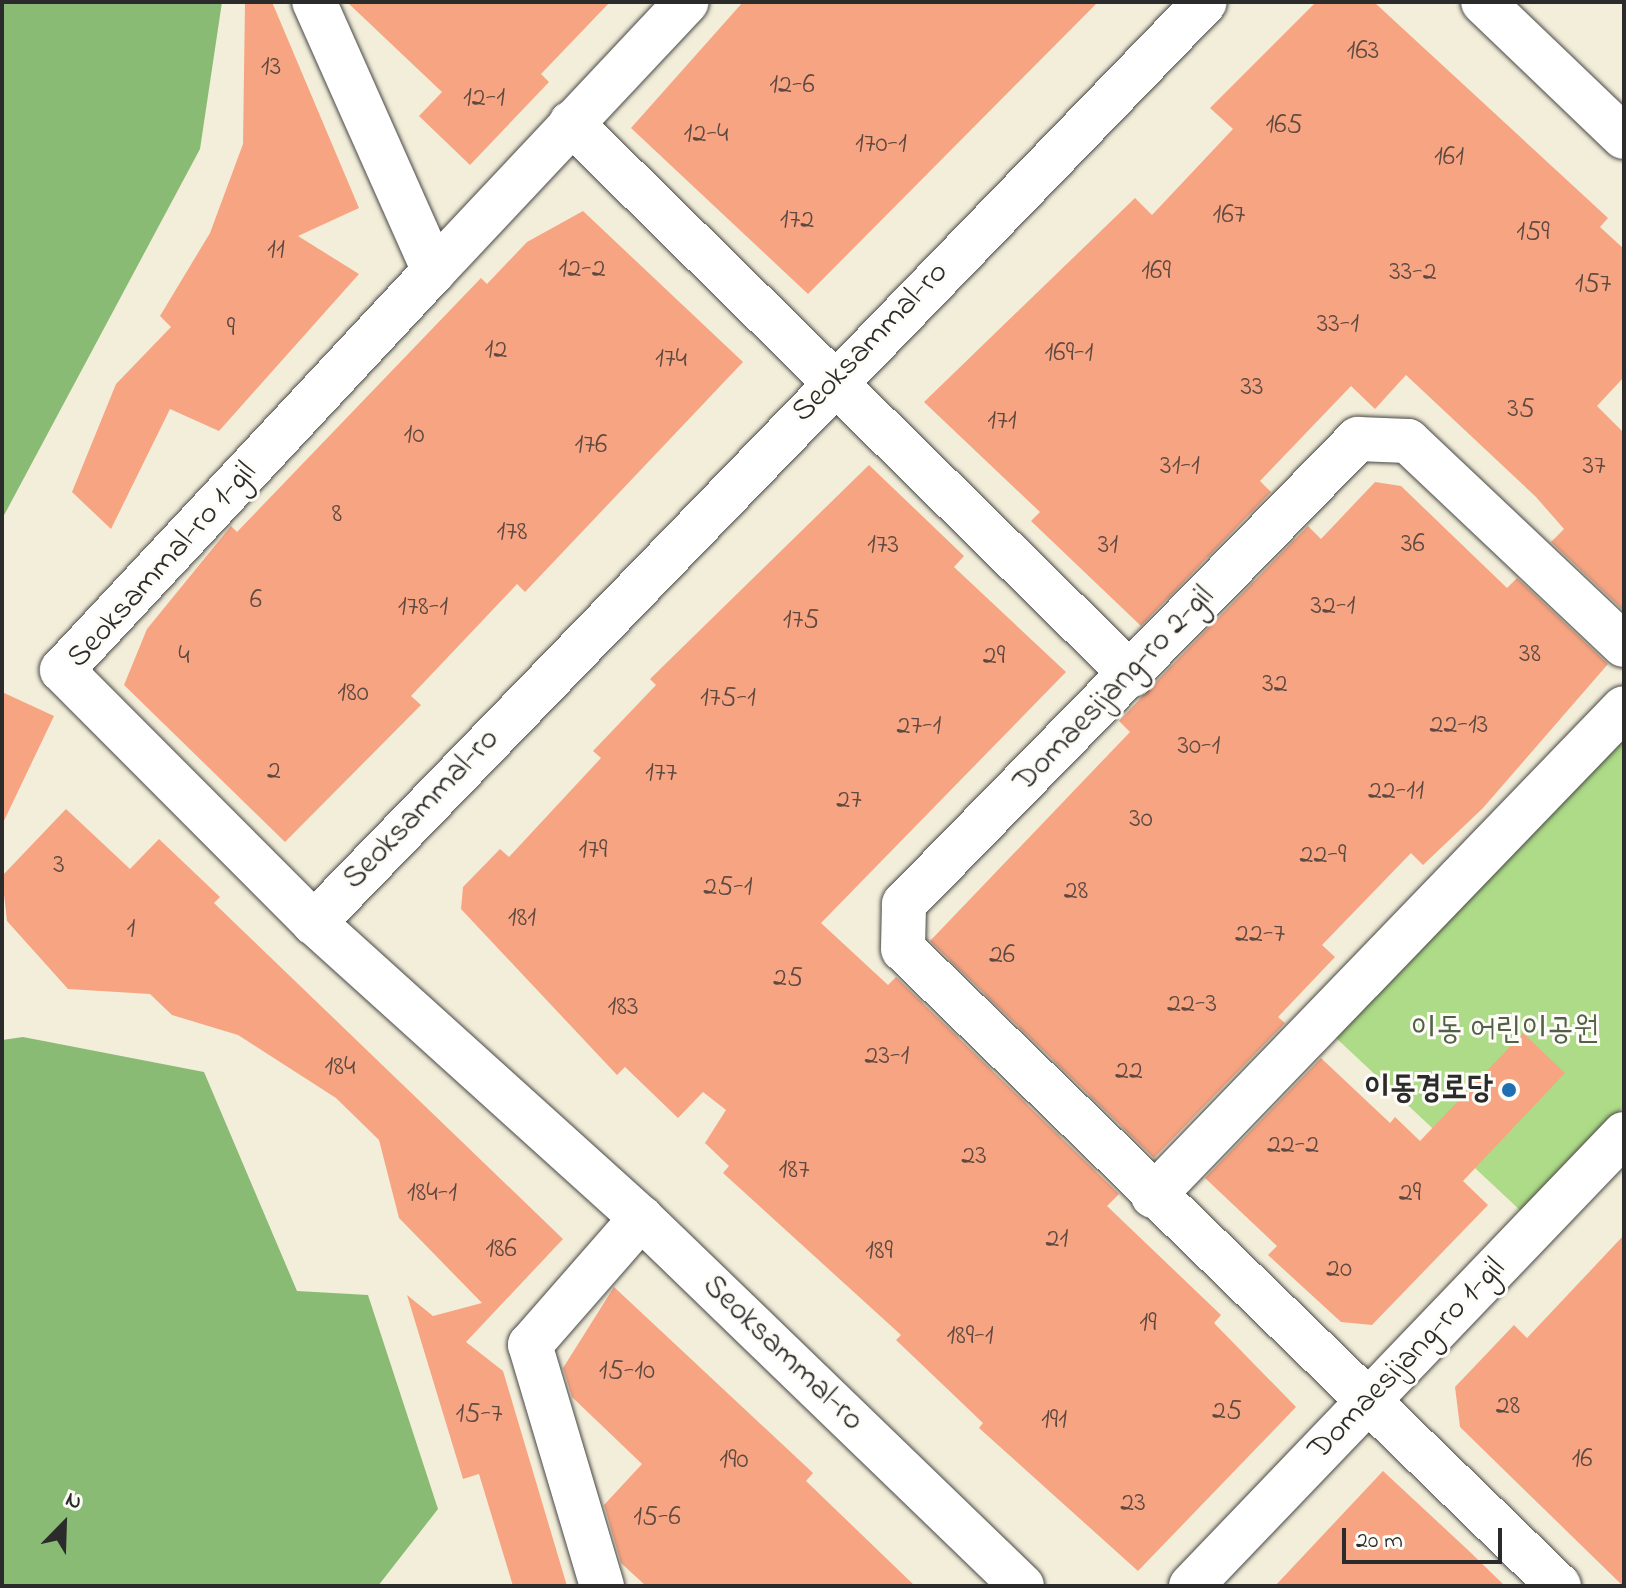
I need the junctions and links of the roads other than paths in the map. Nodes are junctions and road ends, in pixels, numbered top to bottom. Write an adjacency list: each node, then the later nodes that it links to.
1 (314, 2): 7 (street)
2 (687, 2): 5 (street, Seoksammal-ro 1-gil)
3 (1205, 2): 8 (street, Seoksammal-ro)
4 (1483, 2): 6 (street)
5 (571, 123): 7 (street, Seoksammal-ro 1-gil); 8 (street)
6 (1624, 137)
7 (434, 271): 12 (street, Seoksammal-ro 1-gil)
8 (833, 381): 10 (street); 12 (street, Seoksammal-ro)
9 (1624, 645): 10 (street, Domaesijang-ro 2-gil)
10 (1132, 675): 14 (street, Domaesijang-ro 2-gil)
11 (1624, 708): 14 (street)
12 (314, 923): 15 (street, Seoksammal-ro)
13 (1621, 1142): 16 (street, Domaesijang-ro 1-gil)
14 (1153, 1196): 16 (street, Domaesijang-ro 2-gil)
15 (641, 1218): 17 (street); 18 (street, Seoksammal-ro)
16 (1367, 1405): 19 (street, Domaesijang-ro 1-gil); 20 (street, Domaesijang-ro 2-gil)
17 (602, 1586)
18 (1022, 1586)
19 (1191, 1586)
20 (1559, 1586)

